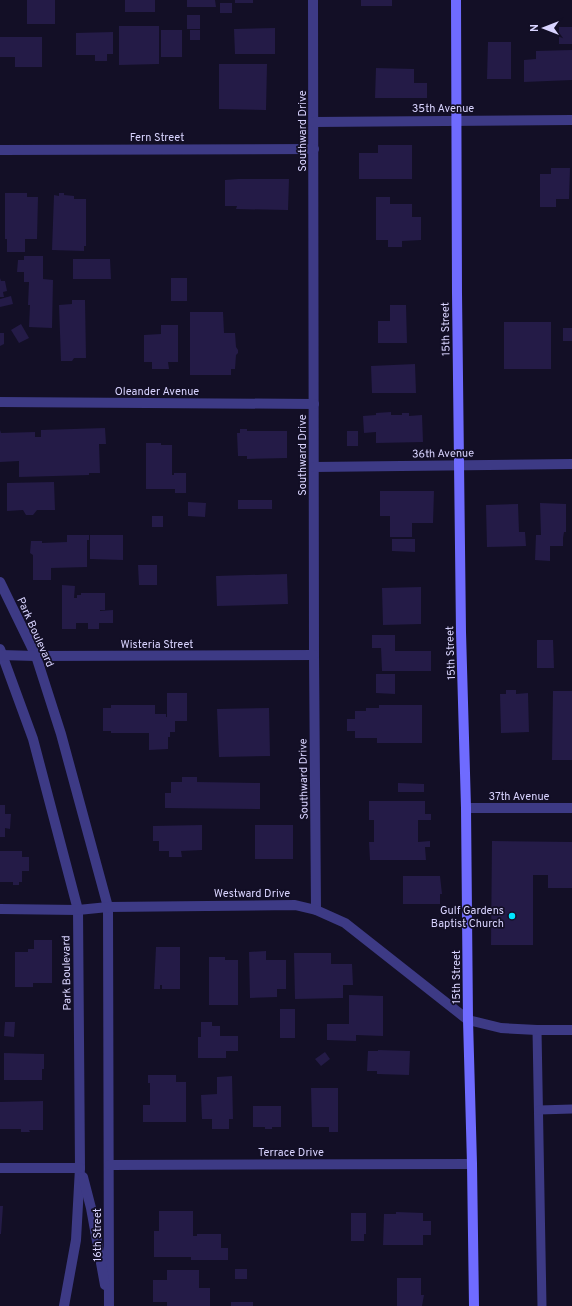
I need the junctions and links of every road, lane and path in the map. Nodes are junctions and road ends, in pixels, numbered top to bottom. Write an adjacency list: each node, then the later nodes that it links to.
1 (313, 0): 5 (street, Southward Drive)
2 (456, 0): 3 (main road, 15th Street)
3 (456, 120): 4 (street, 35th Avenue); 5 (street, 35th Avenue); 11 (main road, 15th Street)
4 (572, 120)
5 (314, 122): 6 (street, Southward Drive)
6 (314, 149): 7 (street, Fern Street); 9 (street, Southward Drive)
7 (0, 150)
8 (0, 402): 9 (street, Oleander Avenue)
9 (314, 404): 12 (street, Southward Drive)
10 (572, 464): 11 (street, 36th Avenue)
11 (459, 465): 12 (street, 36th Avenue); 17 (main road, 15th Street)
12 (314, 466): 15 (street, Southward Drive)
13 (0, 582): 16 (street, Park Boulevard)
14 (1, 653): 16 (street, Wisteria Street); 21 (street, Park Boulevard)
15 (314, 655): 16 (street, Wisteria Street); 22 (street, Southward Drive)
16 (36, 656): 19 (street, Park Boulevard)
17 (466, 808): 18 (street, 37th Avenue); 23 (main road, 15th Street)
18 (572, 808)
19 (108, 907): 21 (street, Westward Drive); 22 (street, Westward Drive); 29 (street, Park Boulevard)
20 (0, 909): 21 (street, Westward Drive)
21 (78, 910): 31 (street, Park Boulevard)
22 (316, 910): 23 (street, Westward Drive)
23 (468, 1020): 24 (street); 28 (main road, 15th Street)
24 (538, 1030): 25 (street); 27 (lane)
25 (572, 1030)
26 (572, 1109): 27 (lane)
27 (539, 1110): 35 (lane)
28 (472, 1164): 29 (street, Terrace Drive); 34 (main road, 15th Street)
29 (109, 1165): 33 (street, 16th Street)
30 (0, 1168): 31 (street)
31 (80, 1168): 32 (street, Park Boulevard); 33 (street)
32 (64, 1306)
33 (109, 1306)
34 (474, 1306)
35 (542, 1306)

